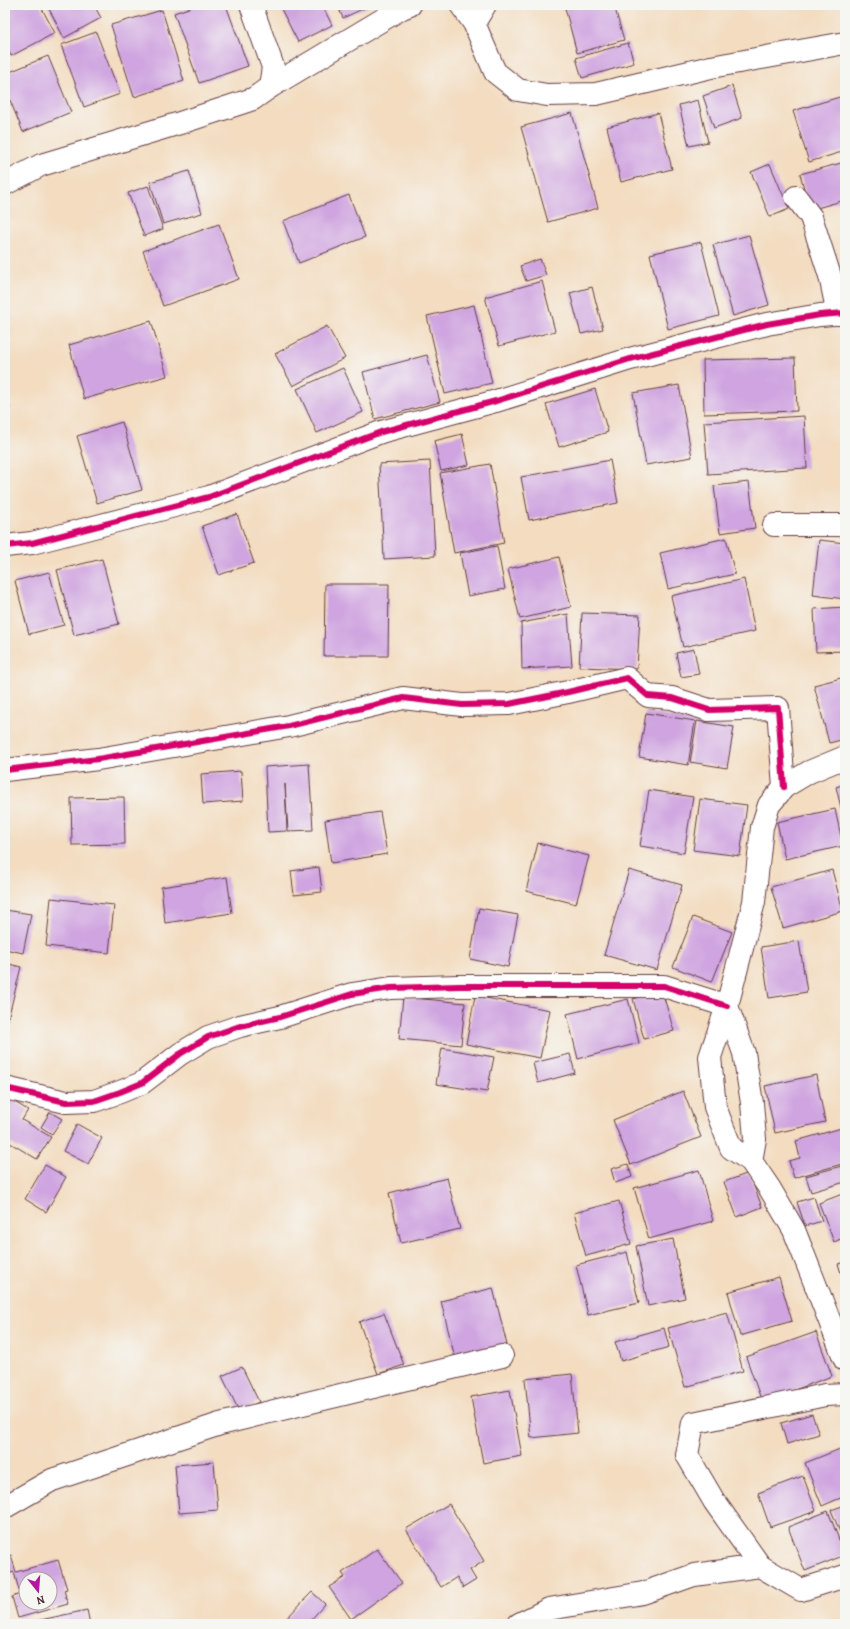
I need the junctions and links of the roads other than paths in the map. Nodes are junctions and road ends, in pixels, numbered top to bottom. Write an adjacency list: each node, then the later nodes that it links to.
1 (251, 5): 6 (street)
2 (410, 5): 6 (street)
3 (461, 5): 4 (street)
4 (480, 14): 5 (street)
5 (845, 43)
6 (270, 87): 7 (street)
7 (5, 184)
8 (796, 197): 9 (street)
9 (842, 314): 12 (street)
10 (774, 525): 11 (street)
11 (845, 525)
12 (5, 546)
13 (845, 757): 15 (street)
14 (5, 770): 15 (street)
15 (784, 786): 16 (street)
16 (727, 1006): 17 (street); 18 (street); 18 (street)
17 (5, 1088)
18 (751, 1161): 20 (street)
19 (502, 1356): 22 (street)
20 (845, 1360)
21 (845, 1394): 23 (street)
22 (5, 1508)
23 (760, 1566): 24 (street); 25 (street)
24 (845, 1576)
25 (519, 1624)

